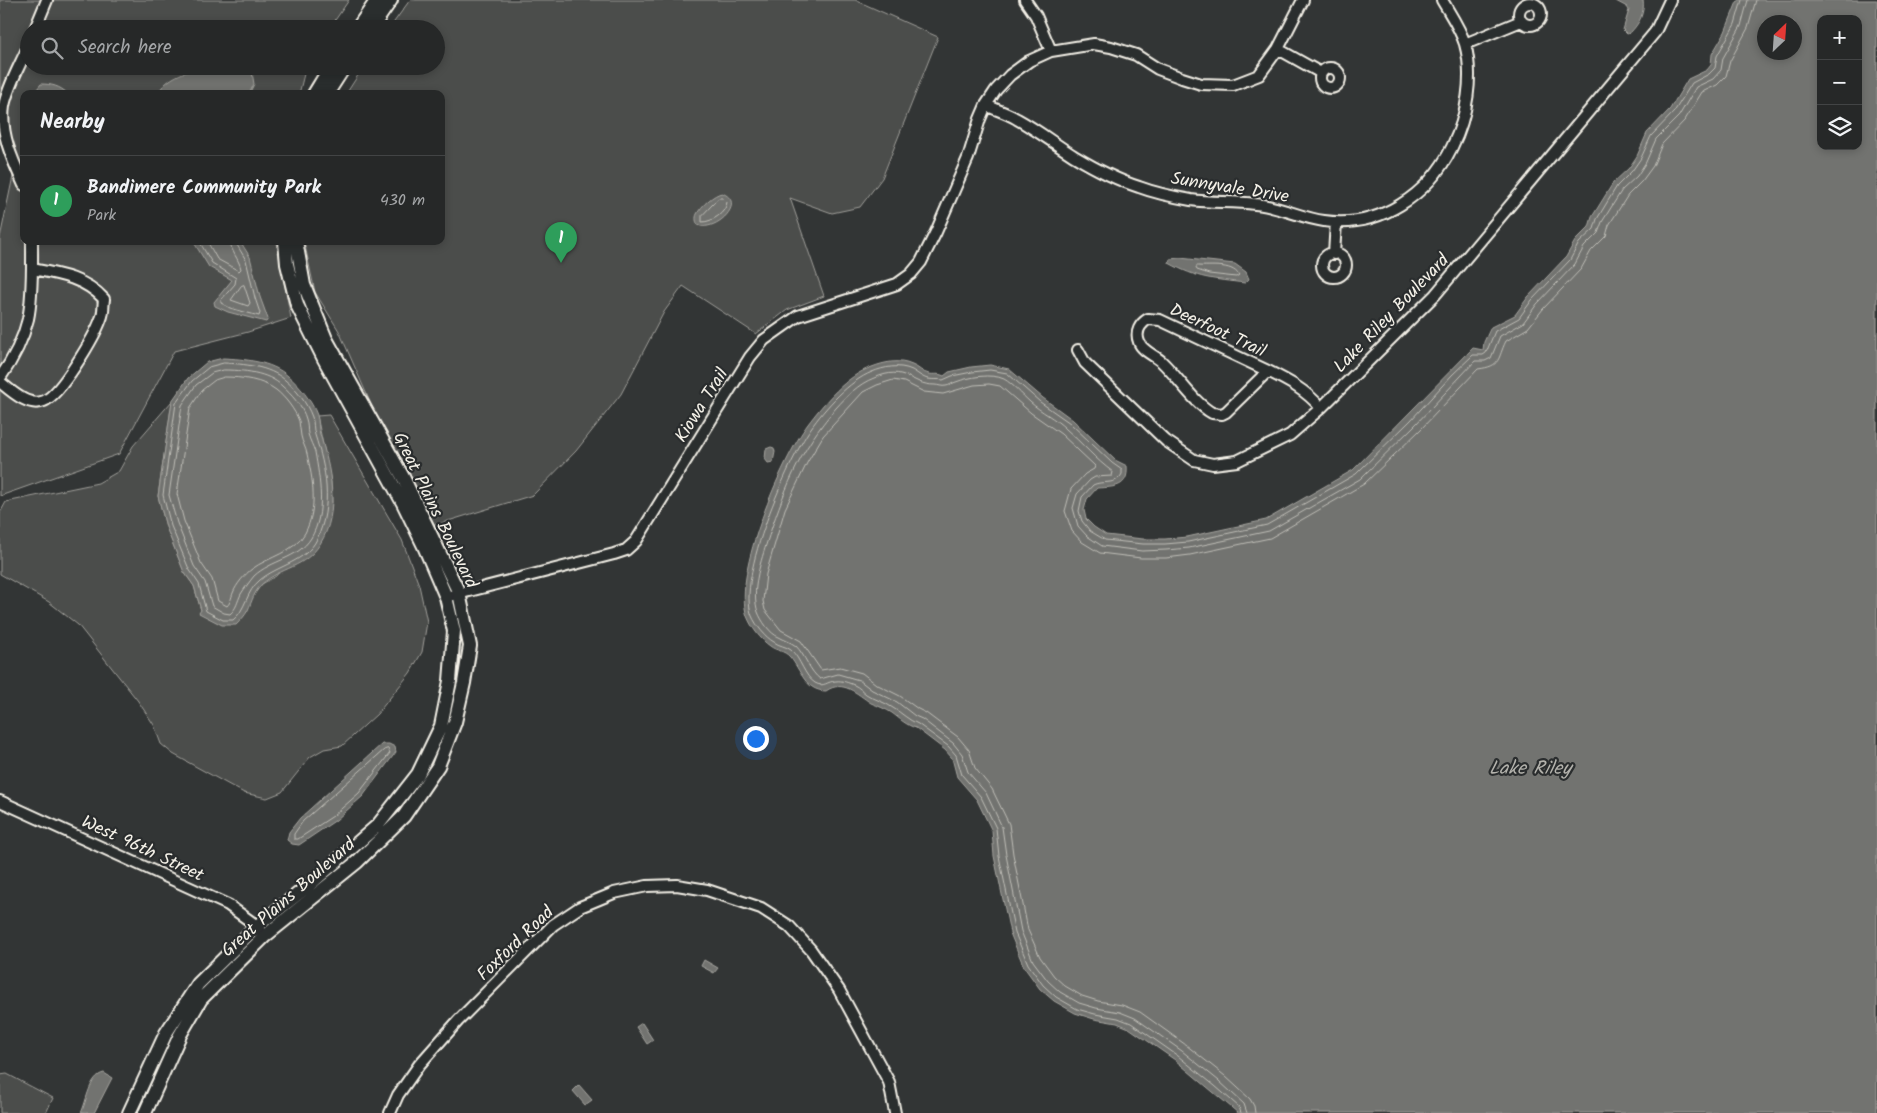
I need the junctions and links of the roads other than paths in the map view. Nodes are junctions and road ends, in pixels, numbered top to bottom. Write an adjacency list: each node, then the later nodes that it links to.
1 (47, 0): 8 (street)
2 (377, 0): 9 (main road)
3 (391, 0): 10 (main road)
4 (1025, 0): 14 (street)
5 (1303, 0): 13 (street, Kiowa Trail)
6 (1442, 0): 12 (street, Sunnyvale Drive)
7 (1670, 0): 32 (street, Lake Riley Boulevard)
8 (39, 20)
9 (363, 20)
10 (377, 20)
11 (1520, 21): 12 (street)
12 (1465, 44): 23 (street, Sunnyvale Drive)
13 (1278, 49): 14 (street, Kiowa Trail); 16 (street)
14 (1051, 51): 21 (street, Kiowa Trail)
15 (20, 65): 22 (street)
16 (1321, 73)
17 (326, 75): 19 (main road)
18 (339, 75): 20 (main road)
19 (316, 90)
20 (330, 90)
21 (986, 105): 23 (street, Sunnyvale Drive); 33 (street, Kiowa Trail)
22 (20, 175)
23 (1336, 222): 27 (street)
24 (32, 245): 28 (street)
25 (285, 245): 34 (main road, Great Plains Boulevard)
26 (297, 245): 33 (main road, Great Plains Boulevard)
27 (1334, 254)
28 (32, 269): 31 (street); 31 (street)
29 (1078, 350): 32 (street, Lake Riley Boulevard)
30 (1268, 371): 30 (street, Deerfoot Trail); 32 (street, Deerfoot Trail)
31 (0, 380)
32 (1321, 408)
33 (459, 593): 34 (street, Kiowa Trail); 36 (main road, Great Plains Boulevard)
34 (446, 598): 36 (main road, Great Plains Boulevard)
35 (0, 800): 36 (street, West 96th Street)
36 (261, 931): 37 (main road, Great Plains Boulevard); 38 (main road, Great Plains Boulevard)
37 (128, 1113)
38 (145, 1113)
39 (390, 1113): 40 (street, Foxford Road)
40 (895, 1113)

